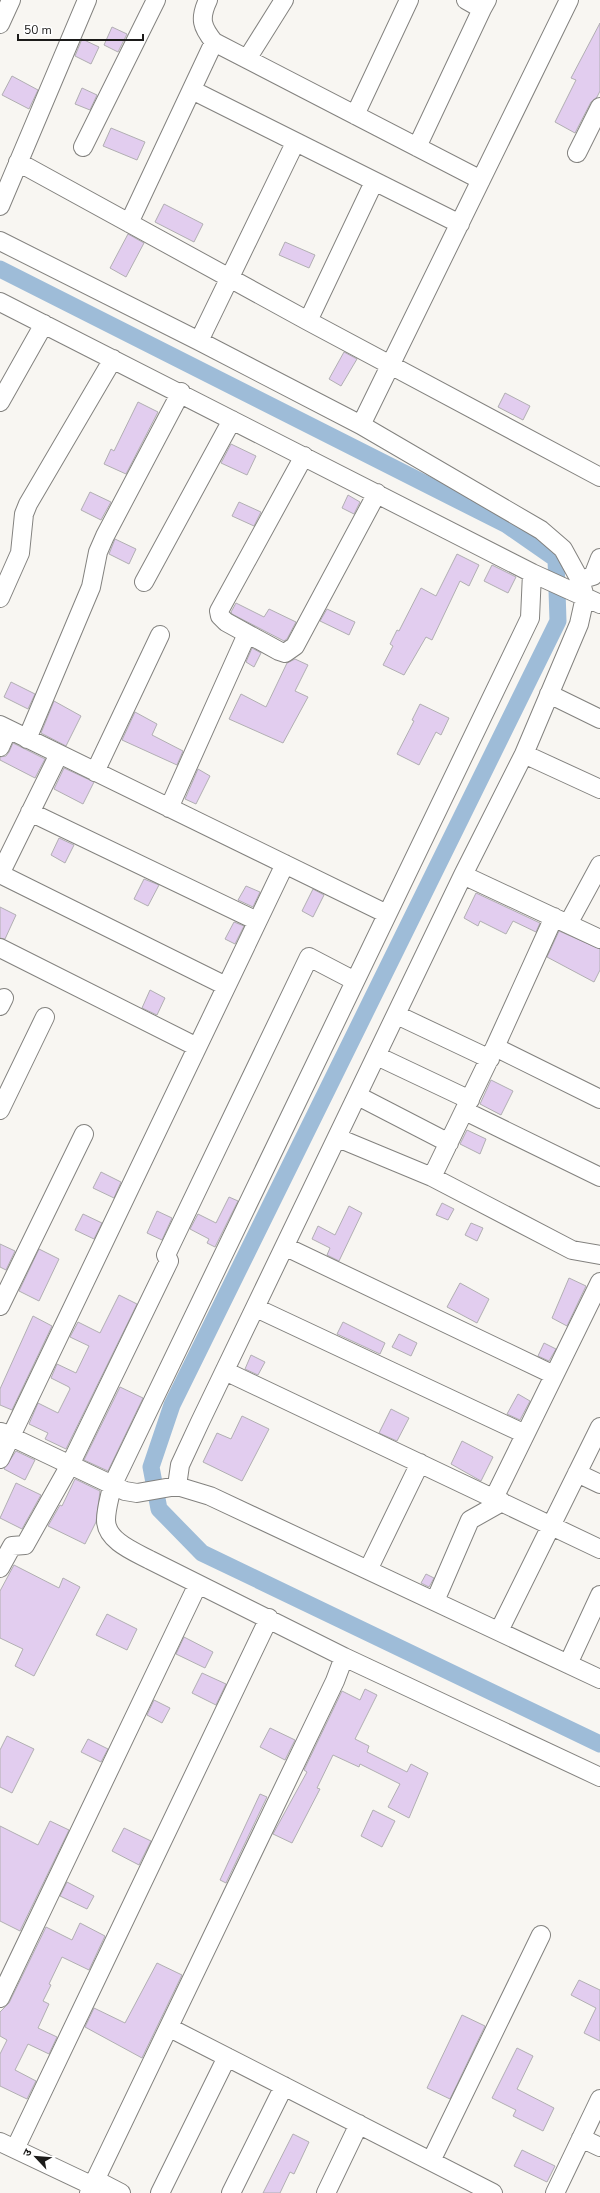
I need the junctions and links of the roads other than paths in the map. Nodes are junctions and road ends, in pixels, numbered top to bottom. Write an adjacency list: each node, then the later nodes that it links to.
1 (11, 0): 10 (street)
2 (86, 0): 20 (street)
3 (208, 0): 11 (street)
4 (284, 0): 12 (street)
5 (408, 0): 15 (street)
6 (466, 0): 9 (street)
7 (569, 0): 21 (street)
8 (152, 1): 17 (street)
9 (484, 4): 18 (street)
10 (0, 24)
11 (214, 42): 12 (street); 13 (street)
12 (247, 59): 15 (street)
13 (192, 90): 16 (street); 24 (street)
14 (600, 107): 19 (street)
15 (355, 115): 18 (street)
16 (295, 143): 22 (street); 27 (street)
17 (83, 147)
18 (416, 147): 21 (street)
19 (578, 154)
20 (18, 162): 23 (street); 24 (street)
21 (481, 180): 25 (street)
22 (374, 182): 25 (street); 29 (street)
23 (0, 206)
24 (129, 223): 27 (street)
25 (460, 224): 33 (street)
26 (0, 241): 31 (street)
27 (229, 279): 29 (street); 31 (street)
28 (0, 302): 30 (street)
29 (308, 321): 33 (street)
30 (44, 324): 32 (street); 35 (street)
31 (199, 341): 37 (street)
32 (113, 359): 34 (street); 45 (street)
33 (390, 366): 37 (street); 39 (street)
34 (180, 392): 36 (street); 51 (street)
35 (0, 402)
36 (232, 420): 38 (street); 43 (street)
37 (361, 425): 44 (street)
38 (304, 456): 40 (street); 46 (street)
39 (598, 472)
40 (377, 494): 42 (street); 46 (street)
41 (600, 558): 44 (street)
42 (535, 574): 44 (street); 63 (street)
43 (144, 582)
44 (585, 593): 48 (street)
45 (0, 598)
46 (247, 634): 57 (street)
47 (160, 635): 55 (street)
48 (549, 694): 49 (street); 54 (street)
49 (600, 719)
50 (4, 727): 51 (street); 52 (street)
51 (27, 739): 53 (street)
52 (0, 747)
53 (59, 754): 55 (street); 58 (street)
54 (524, 754): 56 (street); 62 (street)
55 (96, 772): 57 (street)
56 (600, 789)
57 (169, 808): 59 (street)
58 (30, 812): 61 (street); 65 (street)
59 (285, 864): 63 (street); 65 (street)
60 (600, 865): 64 (street)
61 (0, 874): 69 (street)
62 (463, 875): 64 (street); 70 (street)
63 (387, 914): 68 (street)
64 (561, 920): 66 (street); 73 (street)
65 (257, 921): 69 (street)
66 (600, 939)
67 (0, 948): 72 (street)
68 (355, 981): 96 (street); 99 (street)
69 (226, 986): 72 (street)
70 (396, 1015): 73 (street); 74 (street)
71 (45, 1017): 78 (street)
72 (197, 1047): 92 (street)
73 (493, 1053): 76 (street); 77 (street)
74 (377, 1056): 75 (street); 77 (street)
75 (358, 1096): 80 (street); 81 (street)
76 (600, 1099)
77 (467, 1106): 81 (street); 83 (street)
78 (0, 1110)
79 (84, 1134): 87 (street)
80 (338, 1138): 82 (street); 84 (street)
81 (449, 1143): 82 (street)
82 (432, 1177): 85 (street)
83 (600, 1177)
84 (286, 1247): 88 (street); 90 (street)
85 (600, 1255)
86 (600, 1282): 90 (street)
87 (0, 1306)
88 (256, 1308): 89 (street); 93 (street)
89 (225, 1371): 95 (street); 100 (street)
90 (554, 1375): 93 (street)
91 (600, 1427): 97 (street)
92 (5, 1434): 94 (street); 96 (street)
93 (525, 1434): 101 (street)
94 (0, 1458)
95 (420, 1463): 101 (street); 105 (street)
96 (70, 1465): 99 (street); 104 (street)
97 (577, 1473): 98 (street); 102 (street)
98 (600, 1484)
99 (112, 1486): 100 (street); 106 (street)
100 (173, 1486): 105 (street)
101 (498, 1500): 102 (street); 108 (street)
102 (550, 1525): 103 (street); 110 (street)
103 (600, 1549)
104 (0, 1568)
105 (368, 1570): 108 (street)
106 (198, 1584): 109 (street); 116 (street)
107 (600, 1595): 112 (street)
108 (435, 1601): 110 (street)
109 (268, 1618): 111 (street); 123 (street)
110 (499, 1631): 112 (street)
111 (344, 1656): 114 (street); 117 (street)
112 (568, 1664): 113 (street)
113 (600, 1679)
114 (600, 1777)
115 (541, 1935): 125 (street)
116 (0, 1998)
117 (170, 2028): 118 (street); 126 (street)
118 (227, 2057): 119 (street); 129 (street)
119 (284, 2086): 121 (street); 130 (street)
120 (600, 2099): 122 (street)
121 (359, 2124): 125 (street); 131 (street)
122 (581, 2138): 124 (street); 132 (street)
123 (7, 2146): 126 (street)
124 (600, 2147)
125 (431, 2162): 127 (street)
126 (92, 2187): 128 (street)
127 (484, 2191)
128 (121, 2193)
129 (160, 2193)
130 (231, 2193)
131 (326, 2193)
132 (555, 2193)

